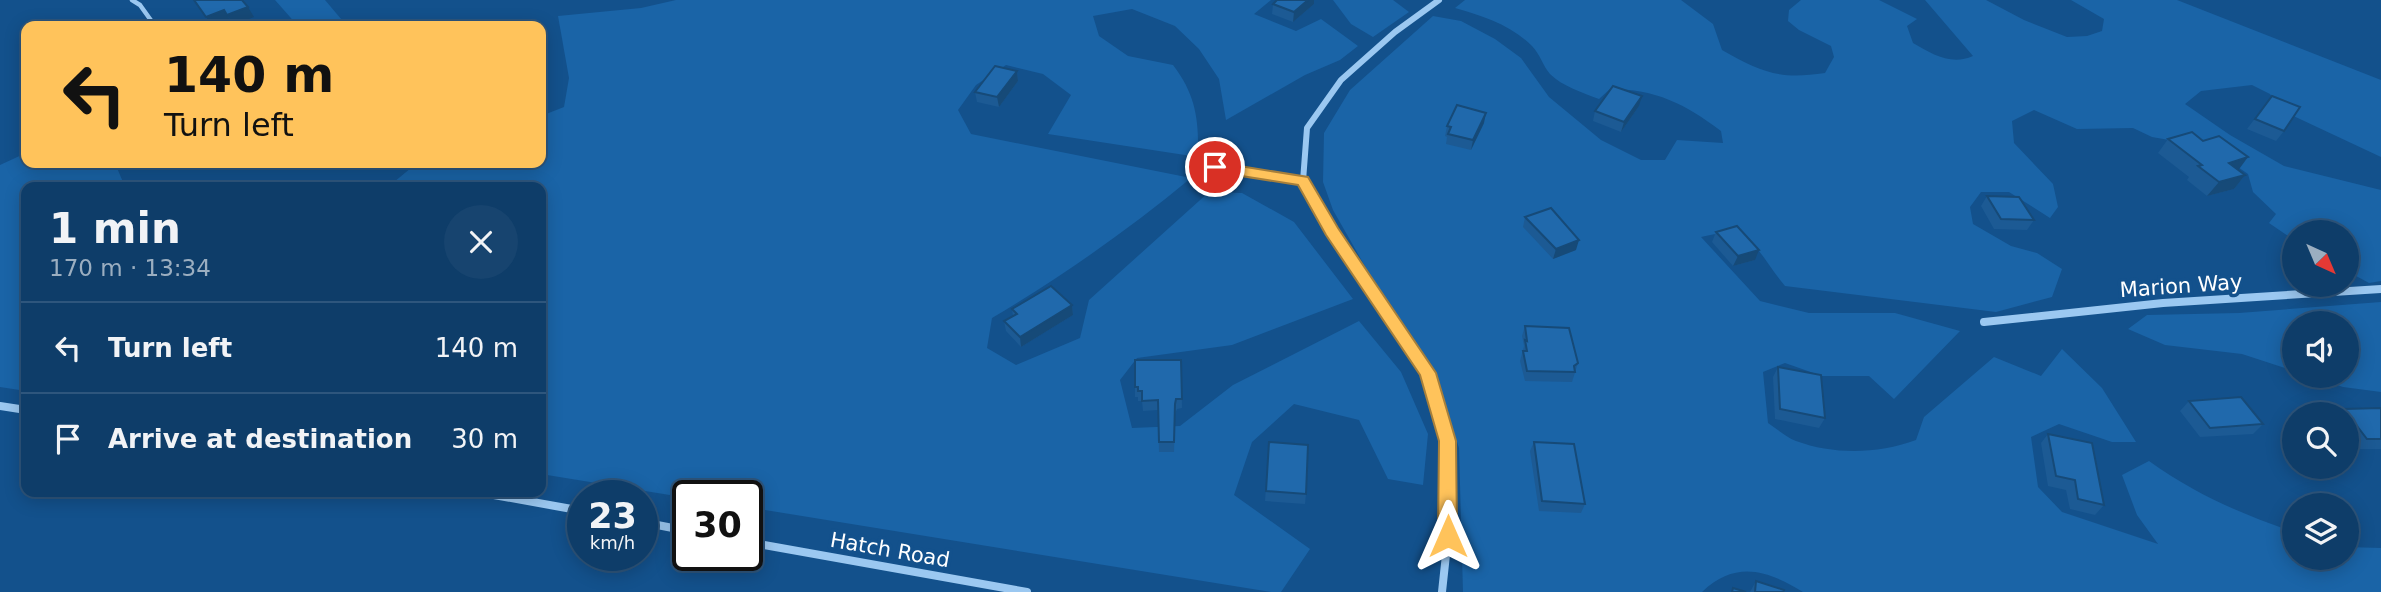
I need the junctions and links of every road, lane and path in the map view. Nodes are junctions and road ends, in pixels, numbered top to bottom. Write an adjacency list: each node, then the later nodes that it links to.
1 (132, 0): 3 (lane)
2 (1439, 0): 5 (street)
3 (151, 21)
4 (1215, 167): 5 (street)
5 (1303, 181): 14 (street)
6 (2381, 289): 7 (street, Marion Way)
7 (1984, 322)
8 (0, 406): 9 (street)
9 (21, 409)
10 (505, 497): 11 (street)
11 (567, 508)
12 (763, 545): 13 (street, Hatch Road)
13 (1027, 592)
14 (1443, 592)

